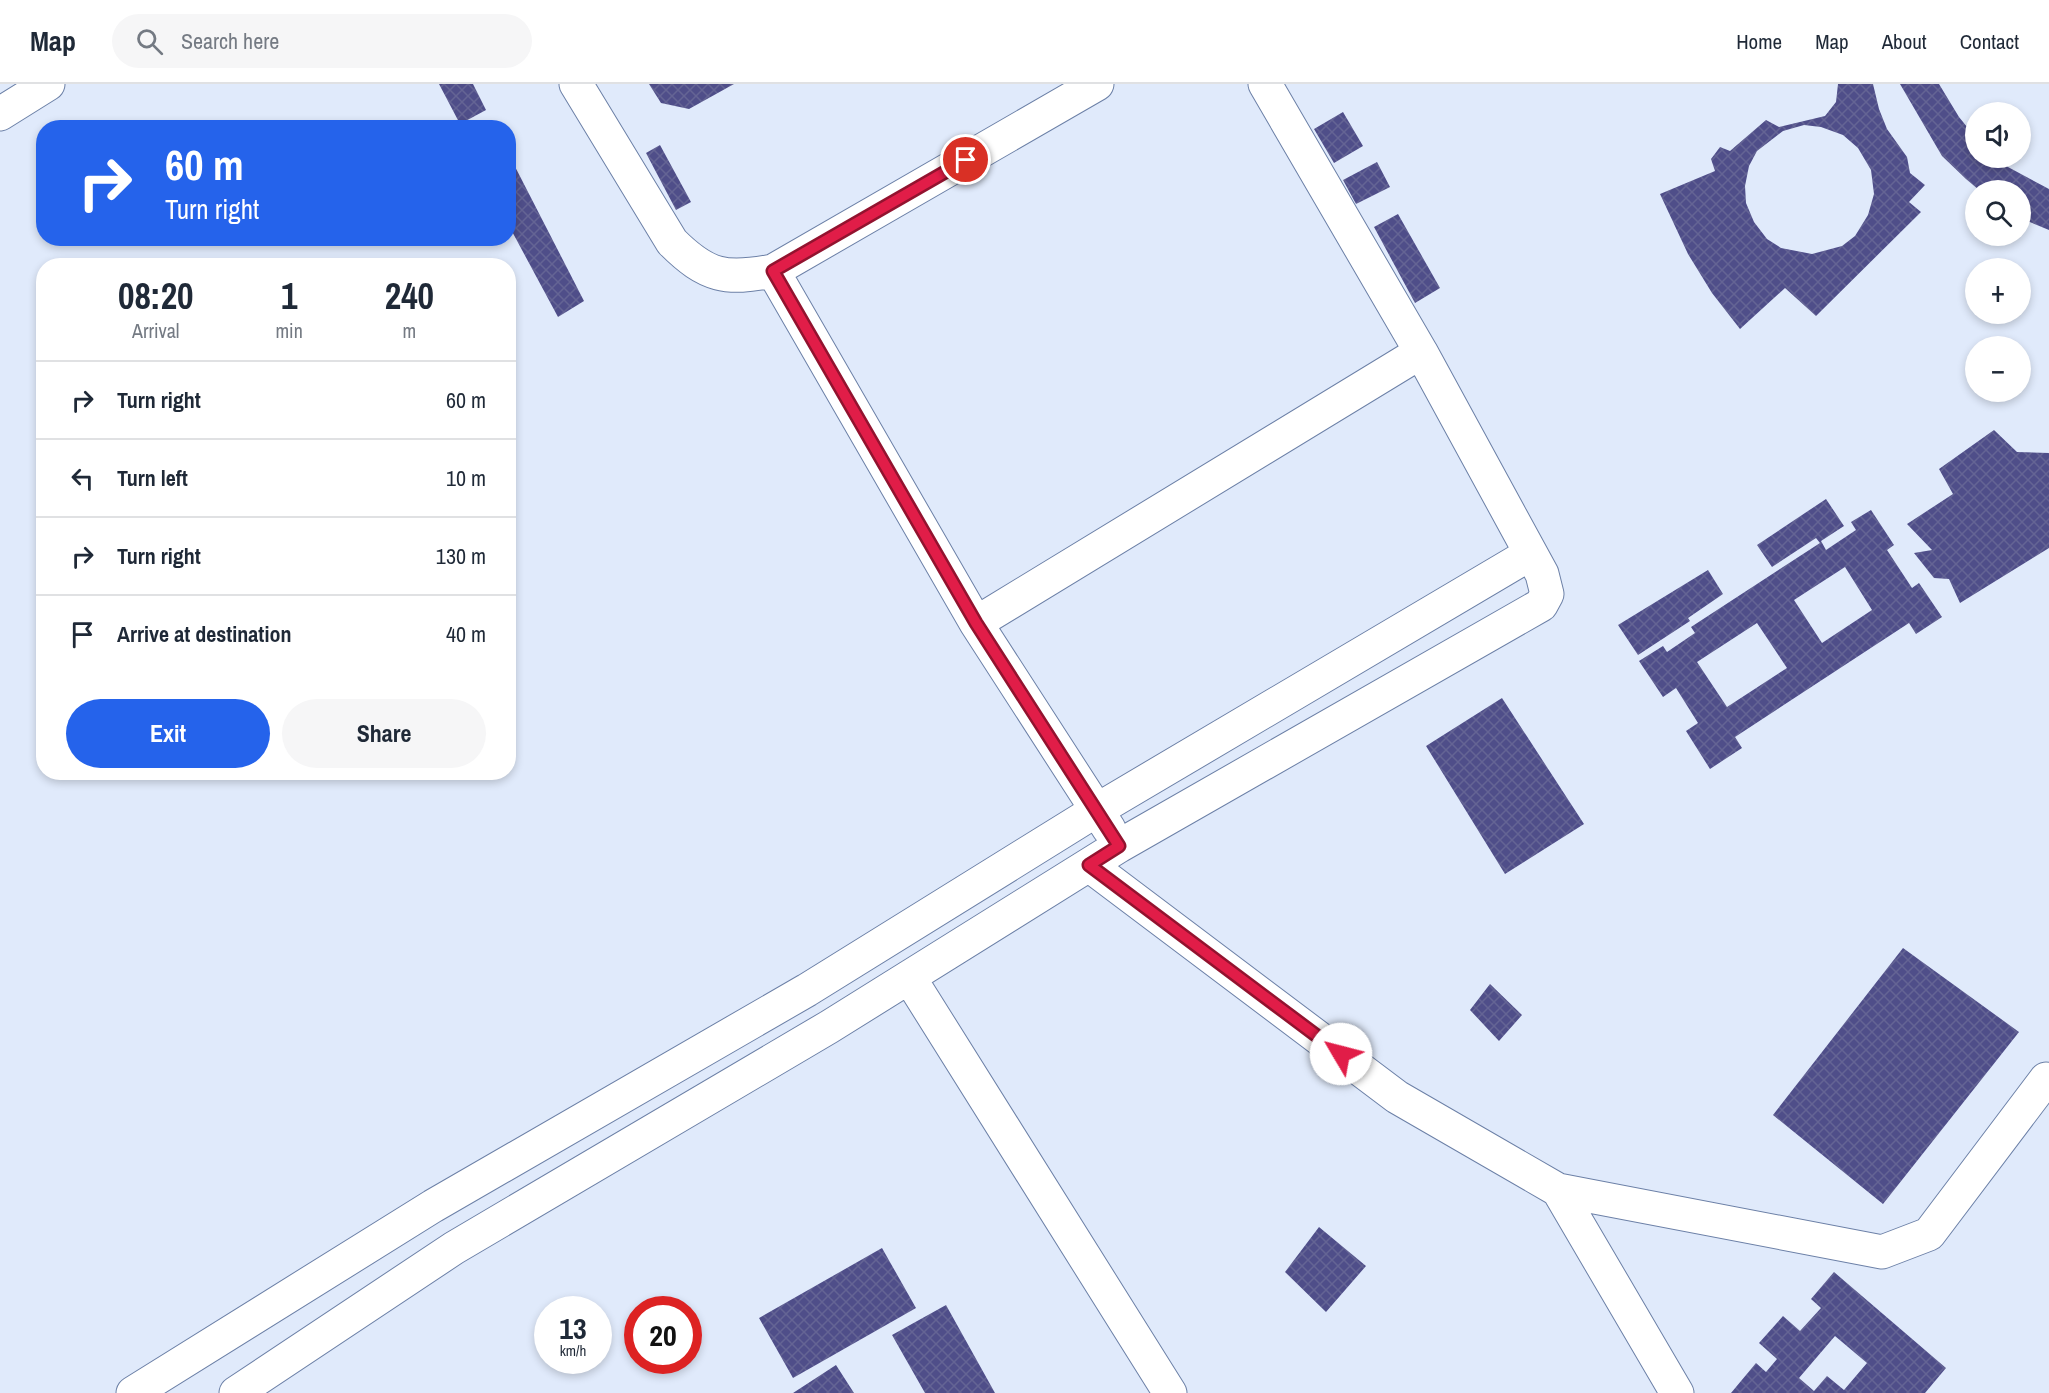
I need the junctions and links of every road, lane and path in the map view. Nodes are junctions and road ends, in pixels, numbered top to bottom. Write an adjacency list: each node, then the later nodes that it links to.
1 (48, 84): 5 (lane)
2 (576, 84): 6 (lane)
3 (1097, 84): 6 (lane)
4 (1265, 84): 7 (lane)
5 (0, 114)
6 (773, 271): 9 (lane)
7 (1420, 352): 8 (lane); 9 (lane)
8 (1530, 554): 10 (lane); 11 (lane)
9 (976, 623): 10 (lane)
10 (1097, 810): 11 (lane); 16 (lane)
11 (1119, 846): 12 (lane)
12 (1089, 865): 13 (lane); 15 (lane)
13 (909, 977): 17 (lane); 18 (lane)
14 (2046, 1079): 15 (lane)
15 (1558, 1190): 19 (lane)
16 (133, 1393)
17 (236, 1393)
18 (1170, 1393)
19 (1677, 1393)

